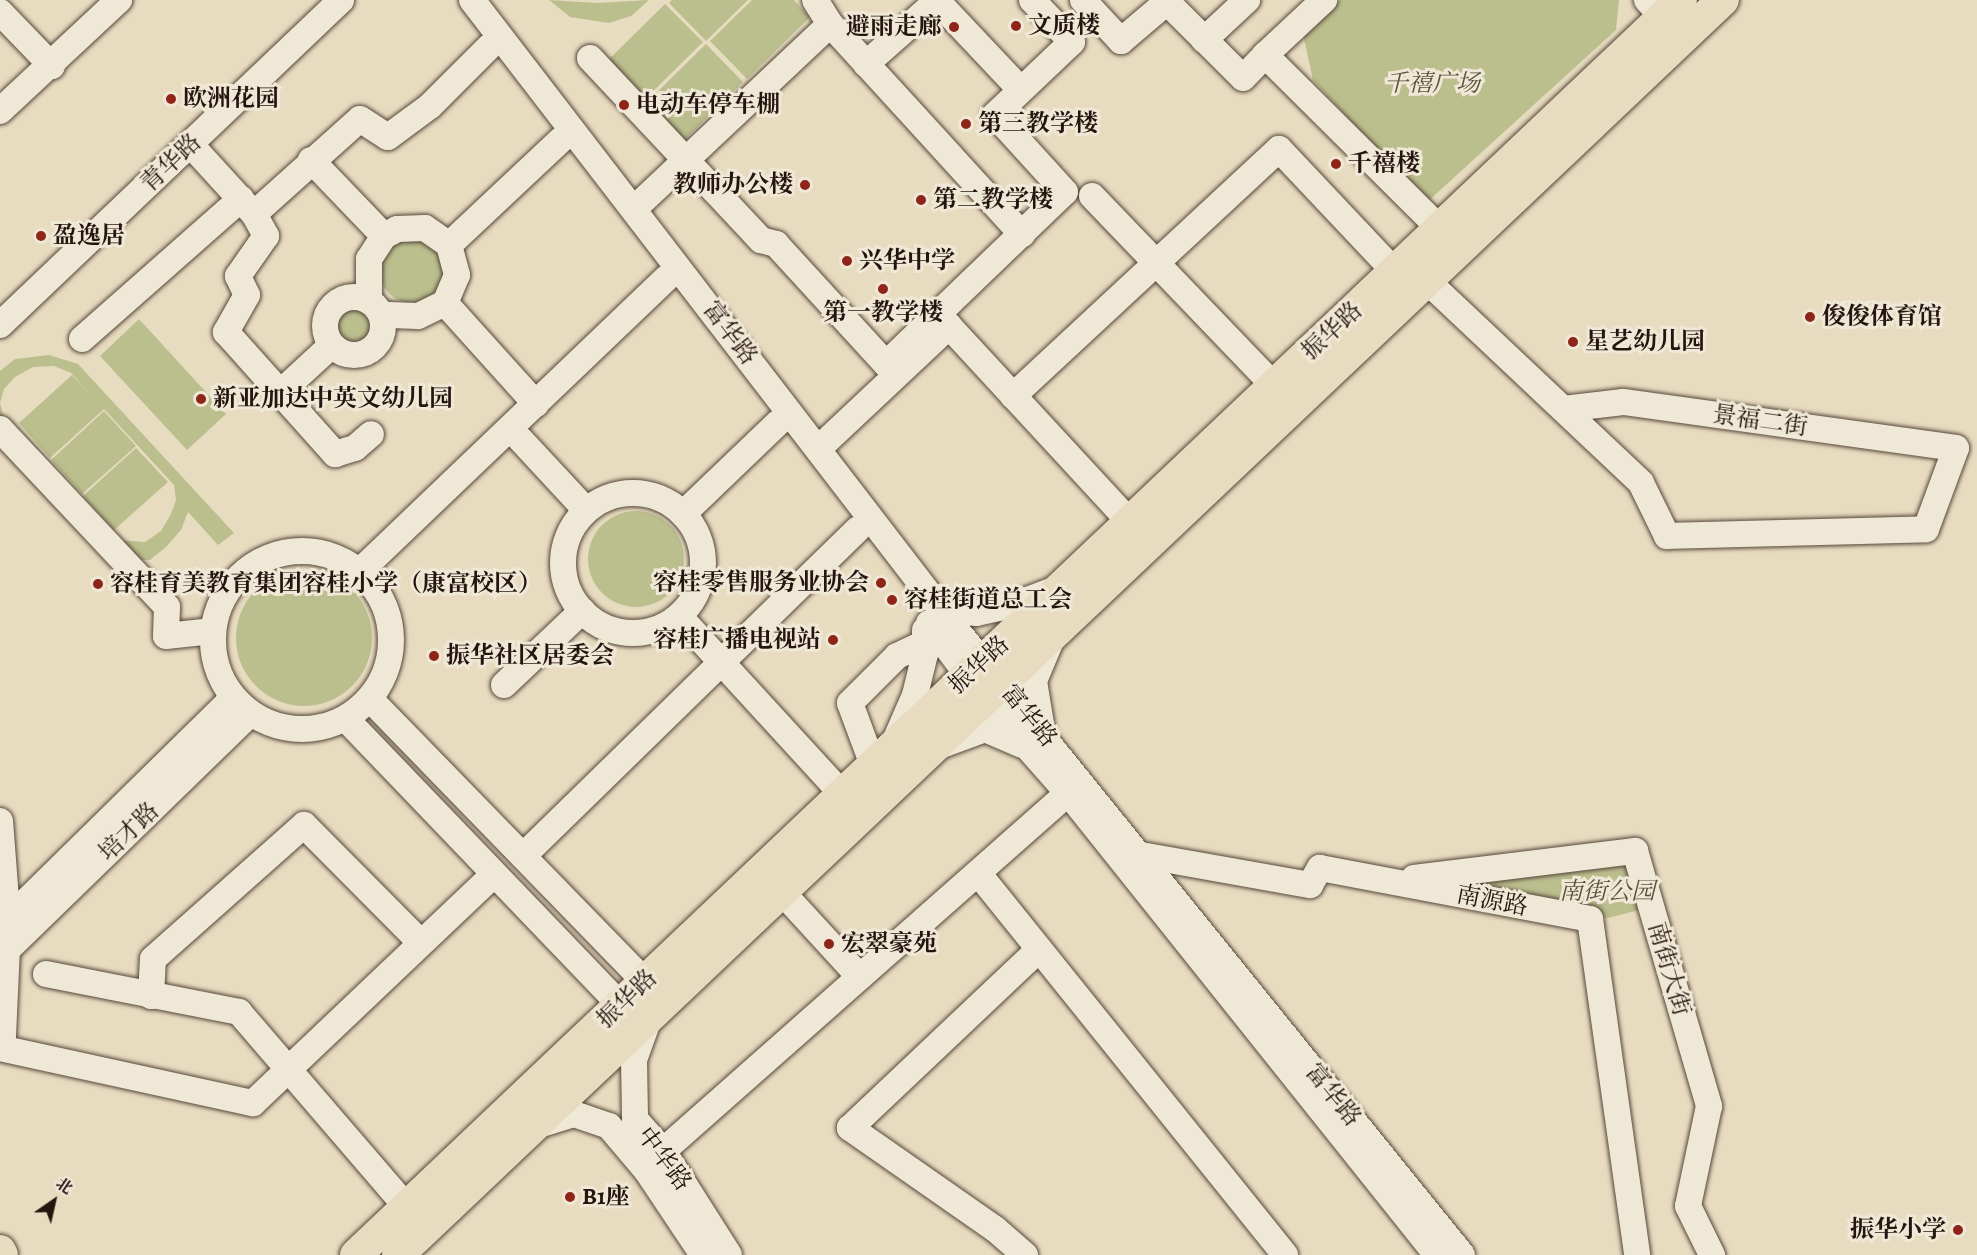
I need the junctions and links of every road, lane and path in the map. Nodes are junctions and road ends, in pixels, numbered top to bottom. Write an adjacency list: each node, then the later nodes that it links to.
1 (119, 0): 19 (street)
2 (459, 0): 15 (street, 富华路)
3 (472, 0): 28 (street, 富华路)
4 (814, 0): 13 (street)
5 (1032, 0): 20 (street)
6 (1083, 0): 14 (street)
7 (1247, 0): 14 (street)
8 (1323, 0): 16 (street)
9 (1723, 0): 12 (main road, 振华路)
10 (330, 4): 23 (street, 青华路)
11 (0, 12): 19 (street)
12 (1668, 14): 29 (main road, 振华路); 35 (main road, 振华路)
13 (830, 24): 18 (street); 25 (street)
14 (1204, 40): 16 (street)
15 (490, 46): 22 (street, 富华路); 24 (street)
16 (1265, 55): 29 (street)
17 (590, 58): 25 (street)
18 (866, 64): 20 (street); 30 (street)
19 (51, 66): 21 (street)
20 (1021, 90): 30 (street)
21 (0, 111)
22 (561, 140): 32 (street); 36 (street, 富华路)
23 (191, 145): 27 (street); 39 (street, 青华路)
24 (311, 160): 27 (street); 31 (street)
25 (685, 161): 28 (street); 30 (street)
26 (1092, 196): 33 (street)
27 (247, 206): 40 (street); 43 (street)
28 (635, 208): 51 (street, 富华路)
29 (1440, 229): 34 (main road, 振华路)
30 (1022, 234)
31 (384, 236): 32 (street); 38 (street)
32 (449, 245): 37 (street)
33 (1156, 263): 34 (street); 42 (street); 44 (street)
34 (1395, 272): 42 (main road, 振华路)
35 (1427, 281): 46 (street); 62 (main road, 振华路)
36 (671, 283): 45 (street); 47 (street, 富华路); 50 (street)
37 (445, 303): 38 (street); 45 (street)
38 (375, 308): 41 (street); 41 (street)
39 (0, 325)
40 (82, 339)
41 (332, 345): 43 (street)
42 (1274, 386): 54 (main road, 振华路)
43 (280, 392): 49 (street)
44 (1014, 396): 51 (street); 54 (street)
45 (536, 404): 56 (street)
46 (1563, 409): 46 (street, 景福二街)
47 (778, 423): 53 (street); 55 (street, 富华路)
48 (0, 429): 61 (street)
49 (371, 434)
50 (520, 440): 52 (street); 56 (street)
51 (819, 449): 59 (street, 富华路)
52 (586, 510): 53 (street); 58 (street)
53 (683, 514): 60 (street)
54 (1130, 522): 57 (main road, 振华路)
55 (858, 529): 59 (street, 富华路); 64 (street)
56 (364, 578): 61 (street); 67 (street)
57 (1062, 587): 59 (street); 65 (main road, 振华路)
58 (582, 611): 60 (street); 66 (street)
59 (934, 614): 63 (street); 65 (street, 富华路)
60 (680, 616): 64 (street)
61 (213, 631): 68 (street)
62 (1053, 634): 65 (main road, 振华路); 70 (street)
63 (925, 643): 72 (street); 72 (street)
64 (720, 664): 74 (street); 77 (street)
65 (985, 679): 70 (street, 富华路); 71 (main road, 振华路); 72 (main road, 振华路)
66 (504, 685)
67 (370, 699): 69 (street); 77 (street)
68 (242, 706): 69 (street); 82 (street, 培才路); 85 (street, 培才路)
69 (346, 719): 79 (street)
70 (1035, 740): 71 (street); 73 (street, 富华路); 76 (street, 富华路)
71 (933, 749): 81 (main road, 振华路)
72 (882, 756): 74 (main road, 振华路)
73 (1068, 793): 78 (street); 104 (street, 富华路)
74 (842, 794): 88 (main road, 振华路)
75 (0, 821): 82 (street)
76 (1140, 855): 80 (street, 南源路); 105 (street, 富华路)
77 (523, 856): 88 (street)
78 (978, 873): 84 (street); 87 (street)
79 (494, 874): 83 (street); 90 (street)
80 (1389, 881): 106 (street, 南源路); 107 (street, 南街大街)
81 (782, 892): 87 (street); 91 (main road, 振华路)
82 (8, 919): 85 (street)
83 (421, 943): 89 (street); 94 (street)
84 (1039, 949): 102 (street); 103 (street)
85 (8, 950): 92 (street)
86 (46, 974): 89 (street)
87 (860, 977): 96 (street)
88 (645, 982): 90 (main road, 振华路)
89 (151, 996): 94 (street)
90 (620, 1005): 97 (main road, 振华路)
91 (649, 1018): 95 (main road, 振华路); 96 (street, 中华路)
92 (0, 1037)
93 (0, 1048): 94 (street)
94 (289, 1068): 97 (street)
95 (535, 1126): 99 (main road, 振华路); 100 (street, 中华路)
96 (663, 1151): 101 (street, 中华路)
97 (406, 1207): 98 (main road, 振华路)
98 (356, 1255)
99 (398, 1255)
100 (703, 1255)
101 (729, 1255)
102 (1025, 1255)
103 (1285, 1255)
104 (1437, 1255)
105 (1462, 1255)
106 (1637, 1255)
107 (1712, 1255)

